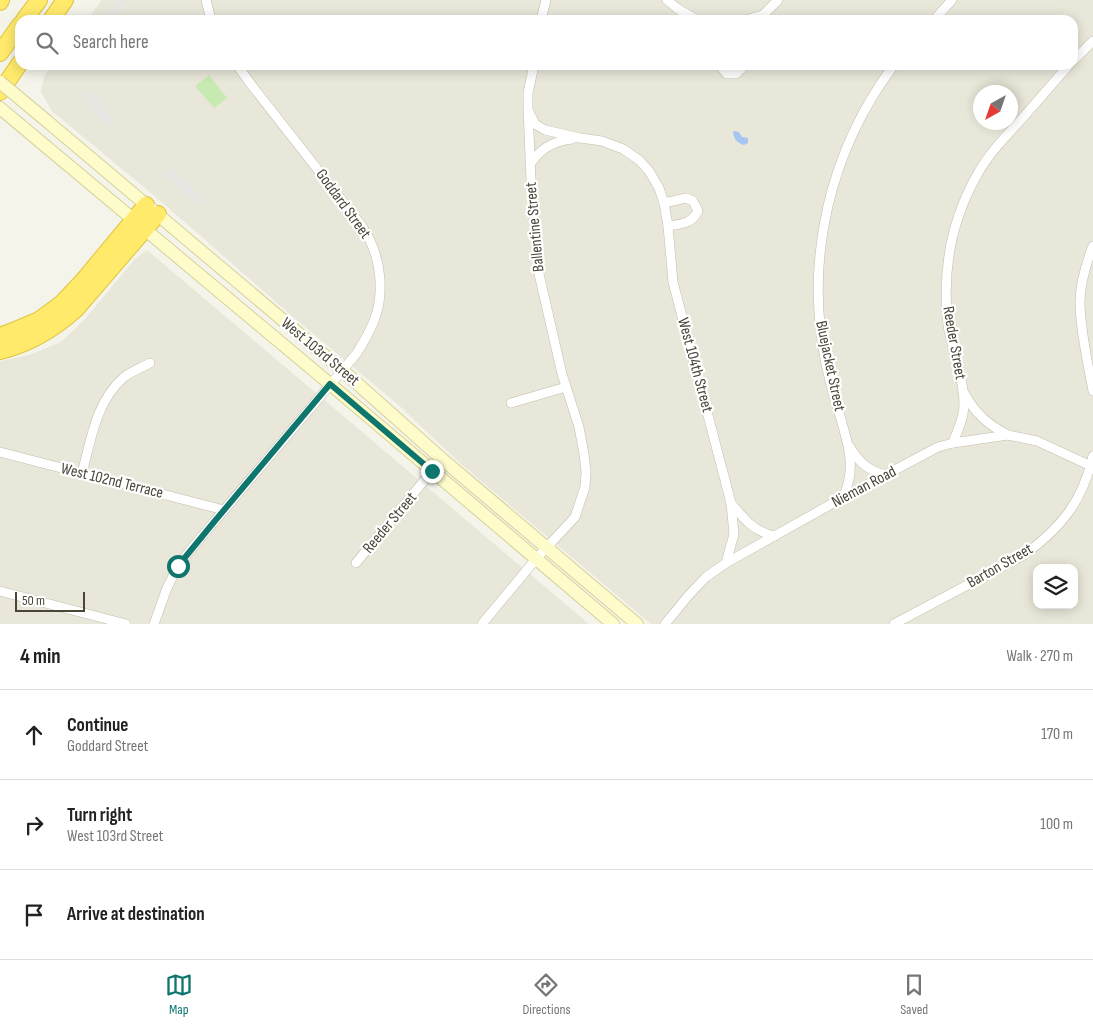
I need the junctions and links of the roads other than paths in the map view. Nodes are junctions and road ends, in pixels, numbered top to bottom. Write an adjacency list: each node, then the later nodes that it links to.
1 (39, 0): 8 (highway)
2 (65, 0): 9 (highway)
3 (206, 0): 10 (street)
4 (546, 0): 11 (street)
5 (668, 0): 12 (street)
6 (778, 0): 13 (street)
7 (952, 0): 14 (street)
8 (28, 15)
9 (54, 15)
10 (210, 15)
11 (542, 15)
12 (688, 15)
13 (763, 15)
14 (938, 15)
15 (15, 32): 17 (highway)
16 (1093, 41): 18 (street)
17 (0, 53)
18 (1078, 56)
19 (15, 70): 27 (highway)
20 (241, 70): 40 (street, Goddard Street)
21 (533, 70): 29 (street, Ballentine Street)
22 (724, 70): 23 (street)
23 (740, 70)
24 (891, 70): 48 (street, Bluejacket Street)
25 (1065, 70): 43 (street, Reeder Street)
26 (0, 82): 33 (main road, West 103rd Street, bridge)
27 (0, 92)
28 (0, 108): 34 (main road, West 103rd Street)
29 (528, 109): 30 (street, West 104th Street); 31 (street, Ballentine Street)
30 (580, 138): 31 (street); 32 (street, West 104th Street)
31 (530, 165): 42 (street, Ballentine Street)
32 (664, 203): 35 (street, West 104th Street); 35 (street)
33 (152, 210): 34 (highway); 40 (main road, West 103rd Street)
34 (139, 225): 37 (highway); 38 (highway); 41 (main road, West 103rd Street)
35 (668, 226): 57 (street, West 104th Street)
36 (1093, 246): 44 (street)
37 (0, 336)
38 (0, 351)
39 (150, 363): 54 (street)
40 (342, 370): 41 (street, Goddard Street); 51 (main road, West 103rd Street)
41 (330, 384): 53 (main road, West 103rd Street); 58 (street, Goddard Street)
42 (566, 387): 45 (street); 60 (street, Ballentine Street)
43 (963, 391): 46 (street, Reeder Street); 47 (street, Reeder Street)
44 (1093, 391)
45 (511, 403)
46 (1008, 435): 47 (street, Nieman Road); 52 (street, Nieman Road)
47 (952, 442): 55 (street, Nieman Road)
48 (848, 444): 55 (street, Bluejacket Street); 56 (street, Bluejacket Street)
49 (0, 452): 54 (street, West 102nd Terrace)
50 (1093, 456): 52 (street, Barton Street)
51 (442, 459): 53 (street, Reeder Street); 60 (main road, West 103rd Street)
52 (1092, 466): 71 (street, Barton Street)
53 (432, 471): 61 (main road, West 103rd Street); 62 (street, Reeder Street)
54 (82, 473): 58 (street, West 102nd Terrace)
55 (886, 475): 56 (street, Nieman Road)
56 (844, 497): 59 (street, Nieman Road)
57 (731, 503): 59 (street, West 104th Street); 63 (street, West 104th Street)
58 (224, 510): 66 (street, Goddard Street)
59 (775, 536): 63 (street, Nieman Road)
60 (547, 548): 61 (street, Ballentine Street); 69 (main road, West 103rd Street)
61 (536, 559): 67 (street, Ballentine Street); 68 (main road, West 103rd Street)
62 (356, 563)
63 (726, 563): 70 (street, Nieman Road)
64 (0, 591): 65 (street)
65 (126, 624)
66 (154, 624)
67 (482, 624)
68 (613, 624)
69 (637, 624)
70 (665, 624)
71 (894, 624)

